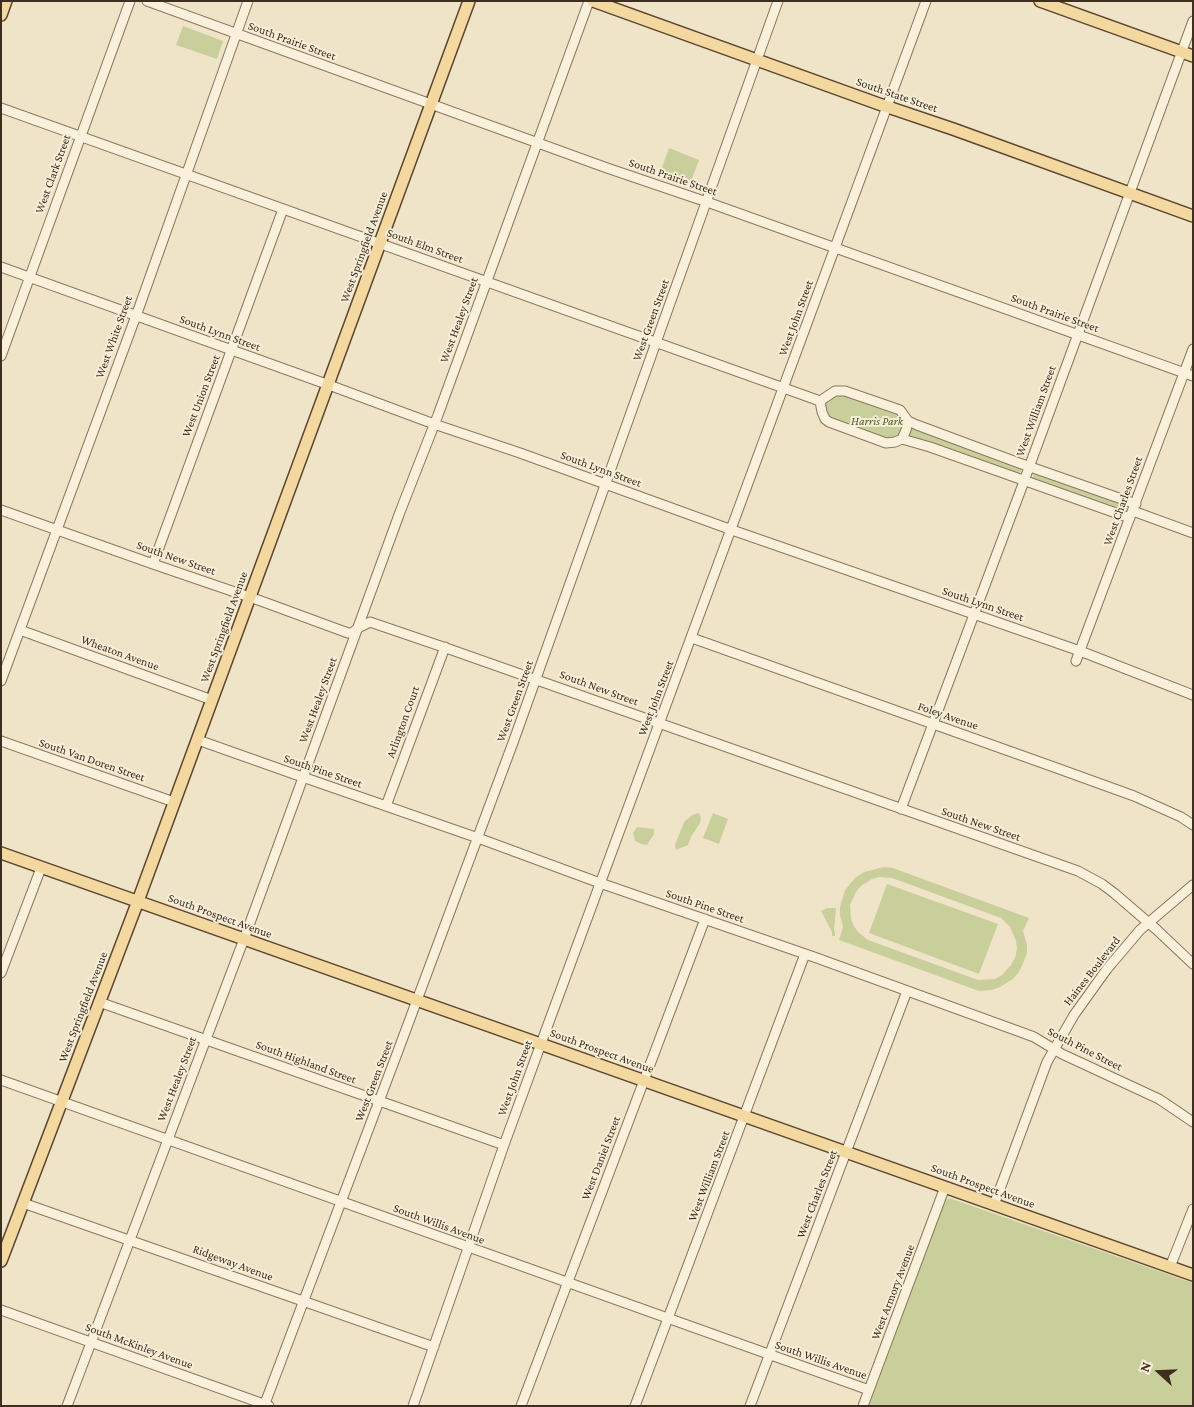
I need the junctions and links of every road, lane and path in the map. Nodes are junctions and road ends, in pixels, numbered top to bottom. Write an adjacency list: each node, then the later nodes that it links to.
1 (6, 1): 10 (main road)
2 (130, 1): 19 (street, West Clark Street)
3 (146, 1): 12 (street, South Prairie Street)
4 (248, 1): 12 (street, West White Street)
5 (469, 1): 16 (main road, West Springfield Avenue)
6 (591, 1): 15 (main road, South State Street); 20 (street, West Healey Street)
7 (778, 1): 15 (street, West Green Street)
8 (926, 1): 17 (street, West John Street)
9 (1040, 1): 13 (main road)
10 (1, 16)
11 (1193, 21): 13 (street, West William Street)
12 (236, 34): 16 (street, South Prairie Street); 21 (street, West White Street)
13 (1181, 52): 14 (main road); 22 (street, West William Street)
14 (1193, 56)
15 (758, 60): 17 (main road, South State Street); 23 (street, West Green Street)
16 (431, 104): 20 (street, South Prairie Street); 26 (main road, West Springfield Avenue)
17 (888, 107): 22 (main road, South State Street); 27 (street, West John Street)
18 (1, 108): 19 (street, South Elm Street)
19 (80, 136): 21 (street, South Elm Street); 29 (street, West Clark Street)
20 (537, 142): 23 (street, South Prairie Street); 30 (street, West Healey Street)
21 (186, 174): 24 (street, South Elm Street); 31 (street, West White Street)
22 (1129, 193): 25 (main road, South State Street); 32 (street, West William Street)
23 (707, 202): 27 (street, South Prairie Street); 33 (street, West Green Street)
24 (284, 209): 26 (street, South Elm Street); 35 (street, West Union Street)
25 (1193, 216)
26 (380, 243): 30 (street, South Elm Street); 38 (main road, West Springfield Avenue)
27 (836, 248): 32 (street, South Prairie Street); 39 (street, West John Street)
28 (1, 267): 29 (street, South Lynn Street)
29 (29, 277): 31 (street, South Lynn Street); 36 (street, West Clark Street)
30 (487, 282): 33 (street, South Elm Street); 42 (street, West Healey Street)
31 (136, 316): 35 (street, South Lynn Street); 49 (street, West White Street)
32 (1078, 335): 37 (street, South Prairie Street); 44 (street, West William Street)
33 (656, 342): 39 (street, South Elm Street); 46 (street, West Green Street)
34 (1193, 349): 37 (street, West Charles Street)
35 (232, 351): 38 (street, South Lynn Street); 52 (street, West Union Street)
36 (1, 356)
37 (1188, 374): 48 (street, West Charles Street)
38 (329, 385): 42 (street, South Lynn Street); 53 (main road, West Springfield Avenue)
39 (784, 388): 40 (street, South Elm Street); 50 (street, West John Street)
40 (820, 401): 41 (street); 43 (street)
41 (908, 421): 43 (street); 44 (street)
42 (434, 424): 46 (street, South Lynn Street); 55 (street, West Healey Street)
43 (902, 439): 45 (street)
44 (1030, 467): 45 (street, West William Street); 48 (street)
45 (1025, 480): 48 (street); 54 (street, West William Street)
46 (606, 483): 50 (street, South Lynn Street); 61 (street, West Green Street)
47 (1, 510): 49 (street, South New Street)
48 (1133, 511): 51 (street); 59 (street, West Charles Street)
49 (57, 530): 52 (street, South New Street); 56 (street, West White Street)
50 (732, 530): 54 (street, South Lynn Street); 57 (street, West John Street)
51 (1193, 533)
52 (152, 564): 53 (street, South New Street)
53 (250, 597): 55 (street, South New Street); 64 (main road, West Springfield Avenue)
54 (974, 615): 59 (street, South Lynn Street); 66 (street, West William Street)
55 (358, 628): 58 (street, South New Street); 69 (street, West Healey Street)
56 (20, 630): 62 (street, West White Street); 64 (street, Wheaton Avenue)
57 (692, 638): 65 (street, West John Street); 66 (street, Foley Avenue)
58 (445, 647): 61 (street, South New Street); 71 (street, Arlington Court)
59 (1080, 651): 60 (street, West Charles Street); 63 (street, South Lynn Street)
60 (1076, 661)
61 (536, 679): 65 (street, South New Street); 74 (street, West Green Street)
62 (1, 681)
63 (1193, 695)
64 (212, 700): 67 (main road, West Springfield Avenue)
65 (659, 723): 72 (street, South New Street); 77 (street, West John Street)
66 (933, 724): 72 (street, West William Street); 73 (street, Foley Avenue)
67 (198, 740): 69 (street, South Pine Street); 70 (main road, West Springfield Avenue)
68 (1, 741): 70 (street, South Van Doren Street)
69 (303, 778): 71 (street, South Pine Street); 82 (street, West Healey Street)
70 (174, 802): 79 (main road, West Springfield Avenue)
71 (386, 806): 74 (street, South Pine Street)
72 (901, 809): 81 (street, South New Street)
73 (1193, 825)
74 (478, 838): 77 (street, South Pine Street); 87 (street, West Green Street)
75 (1, 853): 76 (main road, South Prospect Avenue)
76 (41, 868): 79 (main road, South Prospect Avenue); 85 (street)
77 (600, 883): 80 (street, South Pine Street); 90 (street, West John Street)
78 (1193, 885): 81 (street, Haines Boulevard)
79 (138, 901): 82 (main road, South Prospect Avenue); 88 (main road, West Springfield Avenue)
80 (704, 919): 83 (street, South Pine Street); 93 (street, West Daniel Street)
81 (1149, 923): 84 (street, South New Street); 91 (street, Haines Boulevard)
82 (244, 939): 87 (main road, South Prospect Avenue); 89 (street, West Healey Street)
83 (805, 954): 86 (street, South Pine Street); 96 (street, West William Street)
84 (1193, 964)
85 (1, 972)
86 (908, 991): 91 (street, South Pine Street); 100 (street, West Charles Street)
87 (417, 1000): 90 (main road, South Prospect Avenue); 94 (street, West Green Street)
88 (99, 1002): 89 (street, South Highland Street); 95 (main road, West Springfield Avenue)
89 (206, 1039): 94 (street, South Highland Street); 98 (street, West Healey Street)
90 (541, 1044): 93 (main road, South Prospect Avenue); 99 (street, West John Street)
91 (1054, 1049): 97 (street, South Pine Street); 104 (street, Haines Boulevard)
92 (1, 1080): 95 (street, South Willis Avenue)
93 (644, 1081): 96 (main road, South Prospect Avenue); 111 (street, West Daniel Street)
94 (379, 1100): 99 (street, South Highland Street); 102 (street, West Green Street)
95 (62, 1102): 98 (street, South Willis Avenue); 103 (main road, West Springfield Avenue)
96 (745, 1116): 100 (main road, South Prospect Avenue); 114 (street, West William Street)
97 (1193, 1122)
98 (168, 1139): 102 (street, South Willis Avenue); 106 (street, West Healey Street)
99 (504, 1145): 107 (street, West John Street)
100 (846, 1152): 101 (main road, South Prospect Avenue); 117 (street, West Charles Street)
101 (945, 1187): 104 (main road, South Prospect Avenue); 118 (street, West Armory Avenue)
102 (341, 1201): 107 (street, South Willis Avenue); 112 (street, West Green Street)
103 (23, 1203): 106 (street, Ridgeway Avenue); 108 (main road, West Springfield Avenue)
104 (994, 1204): 109 (main road, South Prospect Avenue)
105 (1193, 1209): 109 (street)
106 (130, 1240): 112 (street, Ridgeway Avenue); 115 (street, West Healey Street)
107 (469, 1248): 111 (street, South Willis Avenue); 116 (street, West John Street)
108 (1, 1261)
109 (1170, 1267): 110 (main road, South Prospect Avenue)
110 (1193, 1275)
111 (567, 1283): 114 (street, South Willis Avenue); 122 (street, West Daniel Street)
112 (303, 1302): 116 (street, Ridgeway Avenue); 119 (street, West Green Street)
113 (1, 1310): 115 (street, South McKinley Avenue)
114 (668, 1319): 117 (street, South Willis Avenue); 123 (street, West William Street)
115 (91, 1342): 119 (street, South McKinley Avenue); 120 (street, West Healey Street)
116 (434, 1347): 121 (street, West John Street)
117 (769, 1355): 118 (street, South Willis Avenue); 124 (street, West Charles Street)
118 (869, 1390): 125 (street, West Armory Avenue)
119 (265, 1405)
120 (67, 1406)
121 (413, 1406)
122 (521, 1406)
123 (635, 1406)
124 (750, 1406)
125 (863, 1406)

